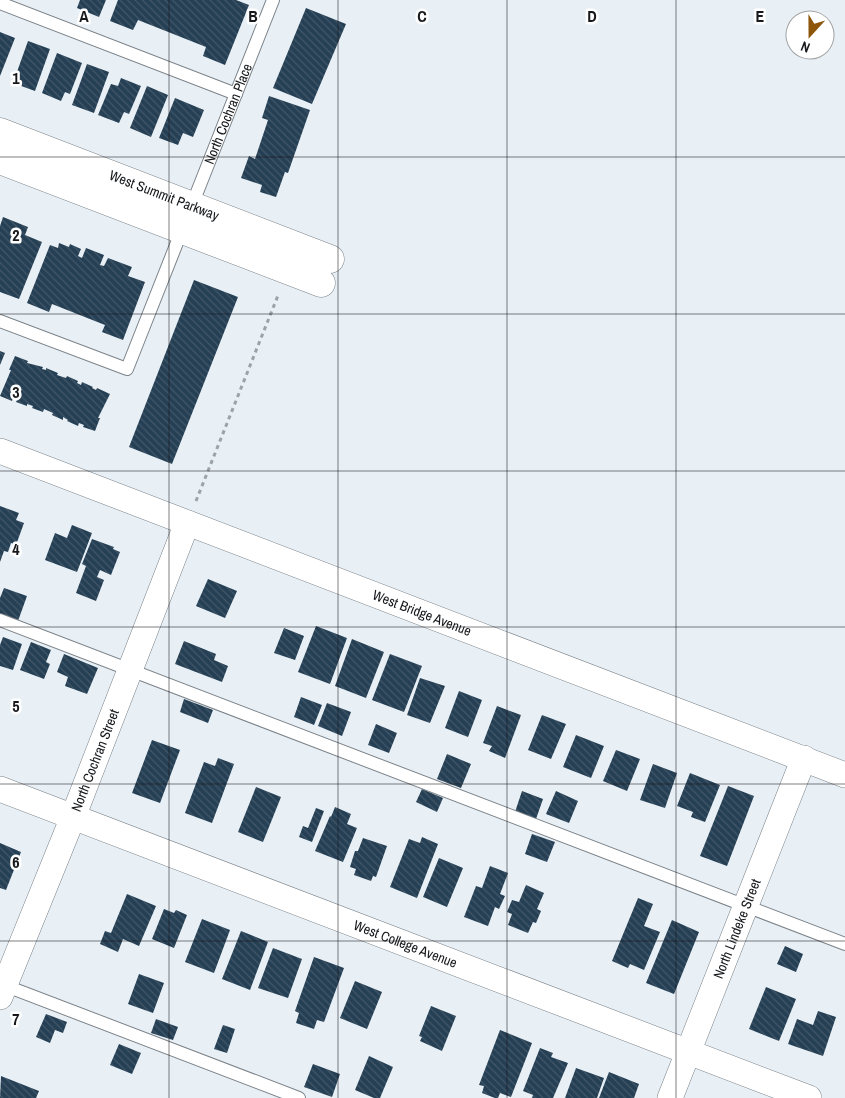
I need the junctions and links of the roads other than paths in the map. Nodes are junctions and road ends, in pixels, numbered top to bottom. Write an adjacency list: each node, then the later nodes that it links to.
1 (273, 0): 3 (lane, North Cochran Place)
2 (0, 3): 3 (lane)
3 (236, 94): 6 (lane, North Cochran Place)
4 (0, 132): 6 (street, West Summit Parkway)
5 (0, 160): 6 (street, West Summit Parkway)
6 (187, 217): 6 (street, West Summit Parkway); 7 (lane, North Cochran Place)
7 (0, 321)
8 (0, 451): 9 (street, West Bridge Avenue)
9 (187, 523): 11 (street, North Cochran Street); 12 (street, West Bridge Avenue)
10 (0, 620): 11 (lane)
11 (130, 669): 15 (street, North Cochran Street); 16 (lane)
12 (804, 758): 13 (street, West Bridge Avenue); 16 (street, North Lindeke Street)
13 (845, 775)
14 (0, 790): 15 (street, West College Avenue)
15 (73, 817): 18 (street, North Cochran Street); 19 (street, West College Avenue)
16 (746, 906): 17 (lane); 19 (street, North Lindeke Street)
17 (845, 944)
18 (2, 988): 20 (lane)
19 (688, 1052): 21 (street, North Lindeke Street); 22 (street, West College Avenue)
20 (299, 1098)
21 (670, 1098)
22 (809, 1098)

